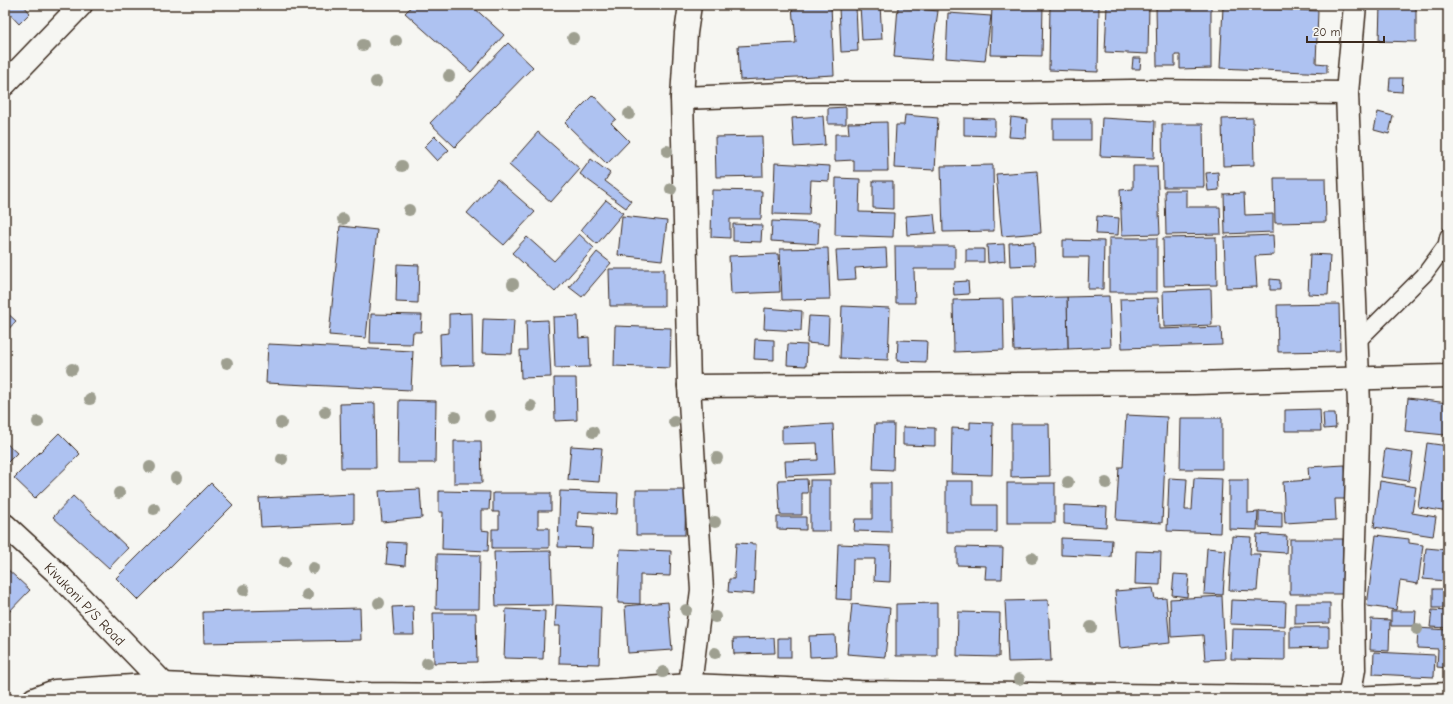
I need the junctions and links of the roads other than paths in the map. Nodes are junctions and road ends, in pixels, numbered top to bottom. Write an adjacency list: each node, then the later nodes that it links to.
1 (81, 5): 4 (street)
2 (690, 5): 6 (street)
3 (1355, 5): 5 (street)
4 (5, 84)
5 (1347, 93): 6 (street); 8 (street)
6 (682, 98): 11 (street)
7 (1448, 236): 8 (lane)
8 (1356, 343): 10 (street)
9 (1448, 376): 10 (street)
10 (1357, 379): 11 (street); 19 (street)
11 (689, 386): 14 (street)
12 (5, 525): 13 (street, Kivukoni P/S Road)
13 (164, 684): 17 (street); 18 (street)
14 (689, 692): 16 (street); 19 (street)
15 (1448, 694): 19 (street)
16 (575, 696): 17 (street)
17 (456, 697)
18 (34, 699)
19 (1349, 699)

